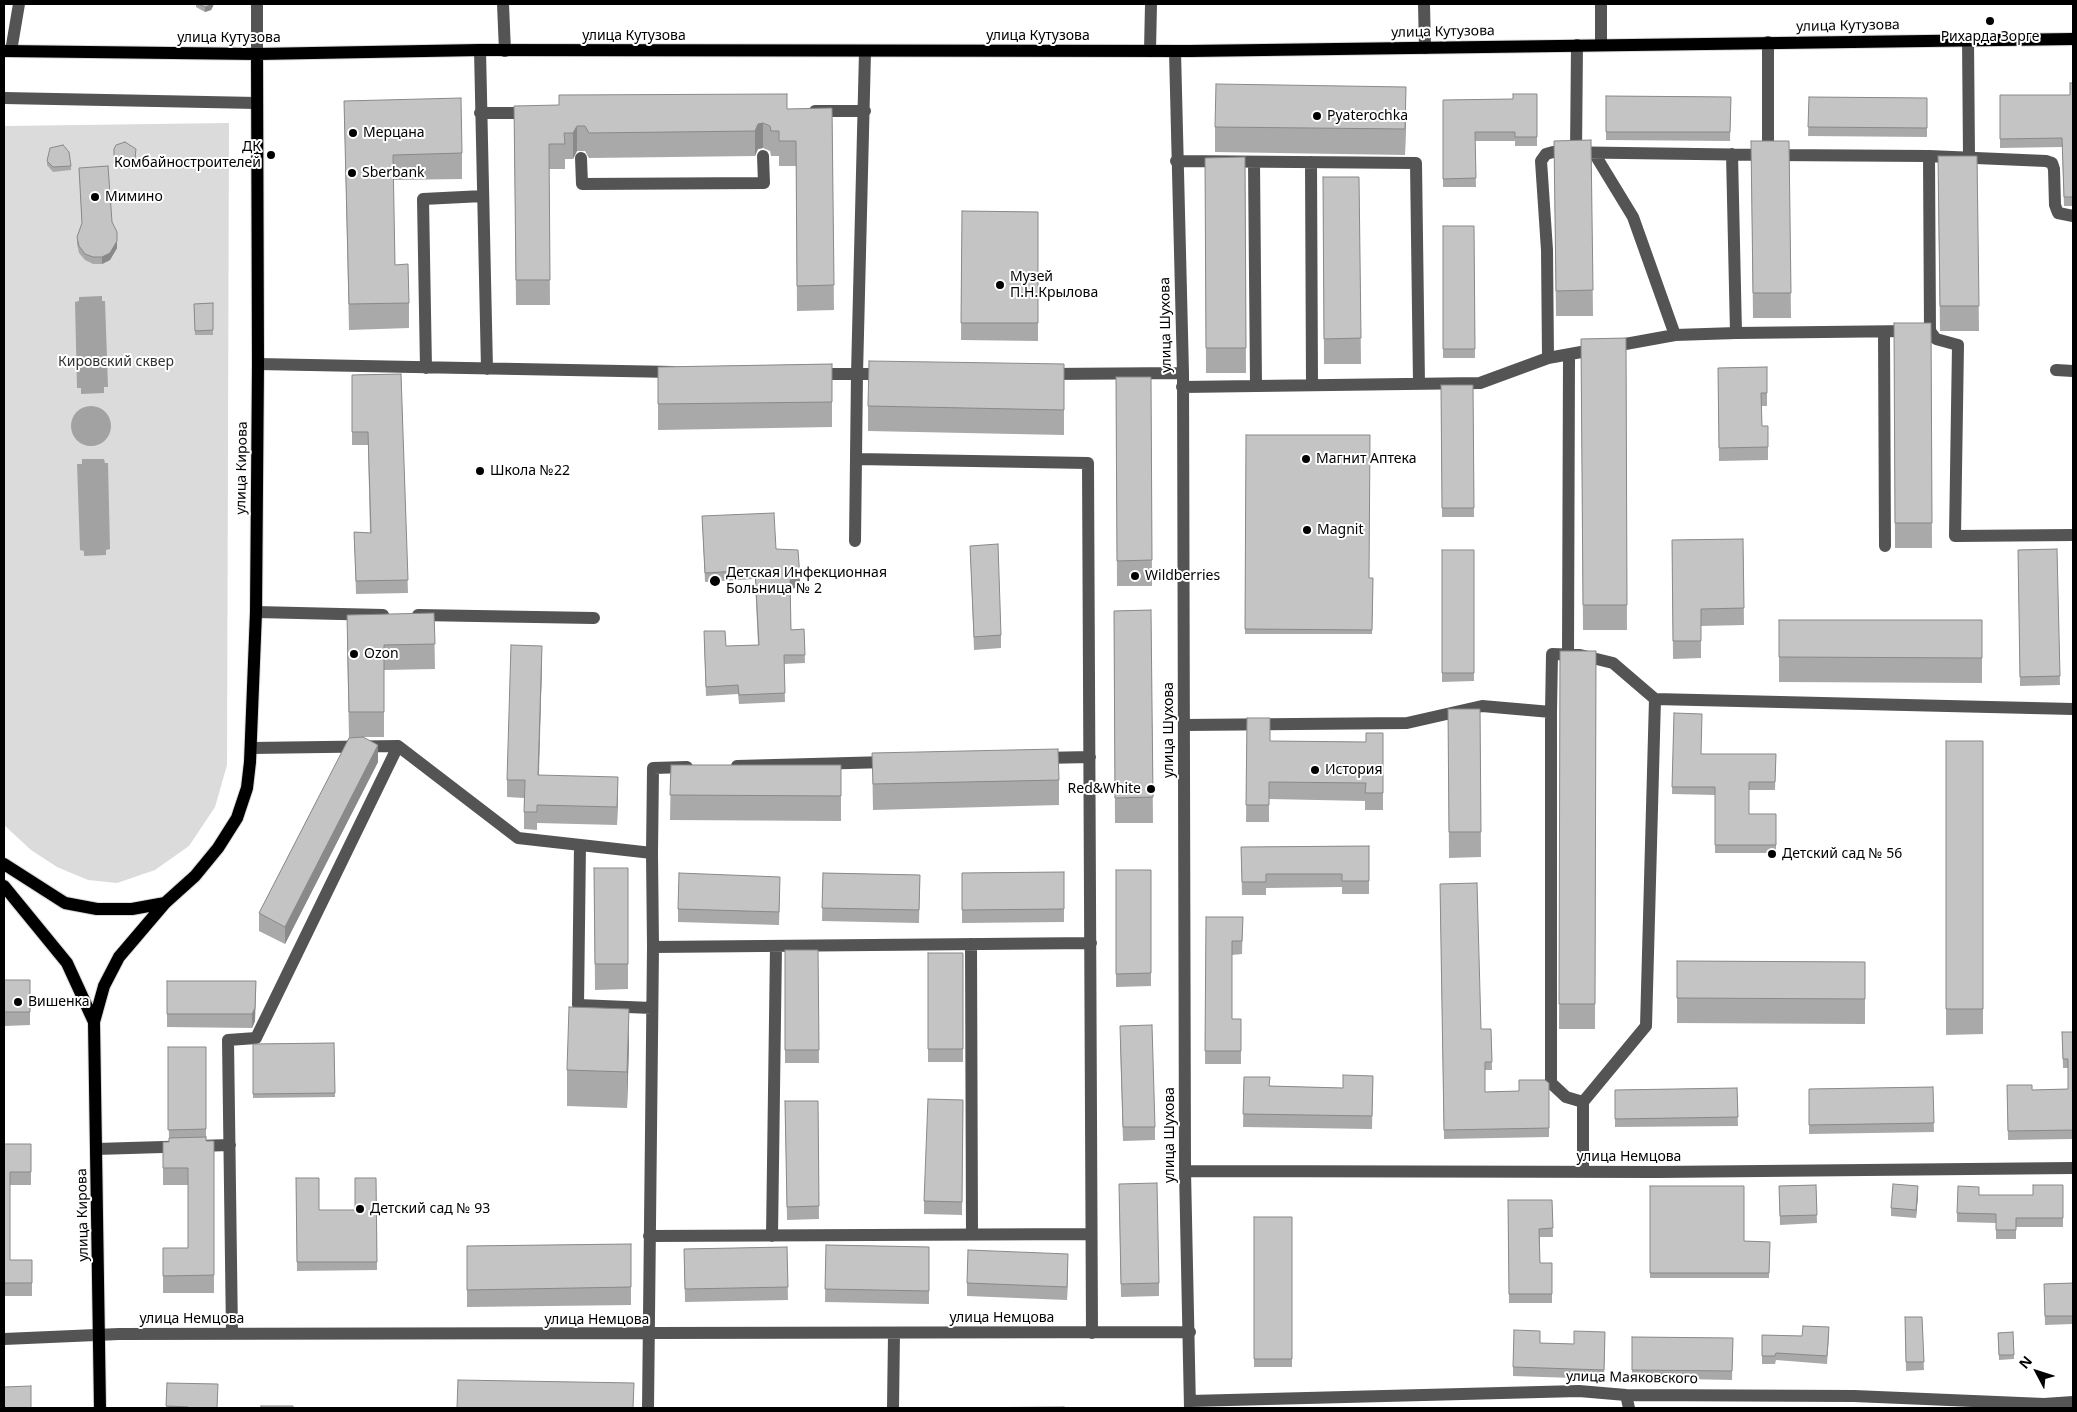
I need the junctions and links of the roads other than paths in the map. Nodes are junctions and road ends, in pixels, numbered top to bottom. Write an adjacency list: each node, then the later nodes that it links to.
1 (19, 4): 14 (street)
2 (257, 4): 19 (street, улица Кирова)
3 (503, 4): 15 (street)
4 (1151, 4): 16 (street)
5 (1424, 4): 12 (street)
6 (1601, 4): 10 (street)
7 (1968, 39): 8 (main road, улица Кутузова); 9 (main road, улица Кутузова); 32 (street)
8 (2073, 39)
9 (1768, 42): 10 (main road, улица Кутузова); 29 (street)
10 (1601, 45): 11 (main road, улица Кутузова)
11 (1577, 46): 12 (main road, улица Кутузова); 26 (street)
12 (1424, 48): 17 (main road, улица Кутузова)
13 (480, 50): 15 (main road, улица Кутузова); 19 (main road, улица Кутузова); 25 (street)
14 (8, 51): 19 (main road, улица Кутузова)
15 (505, 51): 18 (main road, улица Кутузова)
16 (1150, 51): 17 (main road, улица Кутузова); 18 (main road, улица Кутузова)
17 (1175, 51): 34 (street, улица Шухова)
18 (865, 52): 23 (street)
19 (257, 54): 21 (main road, улица Кирова)
20 (4, 98): 21 (street)
21 (257, 103): 45 (main road, улица Кирова)
22 (800, 111): 23 (street)
23 (865, 111): 53 (street)
24 (540, 113): 25 (street)
25 (480, 114): 37 (street)
26 (1576, 153): 27 (street); 44 (street)
27 (1594, 153): 28 (street); 42 (street)
28 (1732, 154): 29 (street); 41 (street)
29 (1768, 155): 31 (street)
30 (763, 156): 33 (street)
31 (1929, 156): 32 (street); 39 (street)
32 (1969, 157): 38 (street)
33 (581, 158)
34 (1176, 161): 35 (street); 51 (street, улица Шухова)
35 (1254, 162): 36 (street); 58 (street)
36 (1311, 162): 56 (street); 57 (street)
37 (483, 196): 46 (street); 47 (street)
38 (2073, 216)
39 (1930, 331): 40 (street); 61 (street)
40 (1884, 332): 41 (street); 63 (street)
41 (1736, 333): 42 (street)
42 (1676, 335): 43 (street)
43 (1569, 355): 44 (street); 66 (street)
44 (1548, 358): 56 (street)
45 (258, 364): 46 (street); 64 (main road, улица Кирова)
46 (426, 368): 47 (street)
47 (487, 369): 50 (street)
48 (2056, 370): 49 (street)
49 (2073, 370)
50 (687, 372)
51 (1182, 373): 55 (street); 59 (street, улица Шухова)
52 (807, 374): 53 (street)
53 (857, 374): 54 (street); 60 (street)
54 (897, 374)
55 (1034, 374)
56 (1419, 384): 57 (street)
57 (1312, 385): 58 (street)
58 (1256, 386): 59 (street)
59 (1182, 387): 70 (street, улица Шухова)
60 (858, 459): 62 (street); 73 (street)
61 (2073, 535)
62 (855, 541)
63 (1885, 546)
64 (256, 612): 65 (street); 72 (main road, улица Кирова)
65 (594, 618)
66 (1568, 654): 67 (street); 69 (street)
67 (1655, 699): 68 (street); 89 (street)
68 (2073, 709)
69 (1550, 712): 70 (street); 89 (street)
70 (1184, 724): 93 (street, улица Шухова)
71 (398, 746): 72 (street); 78 (street); 90 (street)
72 (251, 748): 82 (main road, улица Кирова)
73 (1090, 757): 74 (street); 83 (street)
74 (1030, 759)
75 (901, 762): 77 (street)
76 (703, 766): 79 (street)
77 (723, 766)
78 (580, 845): 79 (street); 87 (street)
79 (652, 854): 86 (street)
80 (4, 864): 82 (main road)
81 (4, 886): 88 (main road, улица Кирова)
82 (165, 903): 88 (main road, улица Кирова)
83 (1091, 943): 84 (street); 96 (street)
84 (971, 944): 85 (street); 95 (street)
85 (776, 946): 86 (street); 98 (street)
86 (653, 947): 87 (street)
87 (652, 1008): 97 (street)
88 (94, 1022): 91 (main road, улица Кирова)
89 (1583, 1102): 94 (street)
90 (230, 1145): 91 (street); 102 (street)
91 (96, 1149): 101 (main road, улица Кирова)
92 (2073, 1168): 94 (street, улица Немцова)
93 (1185, 1171): 94 (street, улица Немцова); 99 (street, улица Шухова)
94 (1584, 1172)
95 (972, 1234): 96 (street); 98 (street)
96 (1091, 1234): 100 (street)
97 (649, 1236): 98 (street); 104 (street)
98 (772, 1236)
99 (1190, 1332): 100 (street, улица Немцова); 109 (street, улица Шухова)
100 (1092, 1333): 103 (street, улица Немцова)
101 (100, 1334): 102 (street, улица Немцова); 105 (street, улица Немцова); 110 (main road, улица Кирова)
102 (232, 1334): 104 (street, улица Немцова)
103 (894, 1334): 104 (street, улица Немцова); 112 (street)
104 (648, 1335): 111 (street)
105 (4, 1339)
106 (1626, 1395): 107 (street, улица Маяковского); 108 (street, улица Маяковского); 113 (street)
107 (2073, 1402)
108 (1327, 1403): 109 (street, улица Маяковского)
109 (1190, 1405)
110 (100, 1408)
111 (648, 1408)
112 (893, 1408)
113 (1629, 1408)

